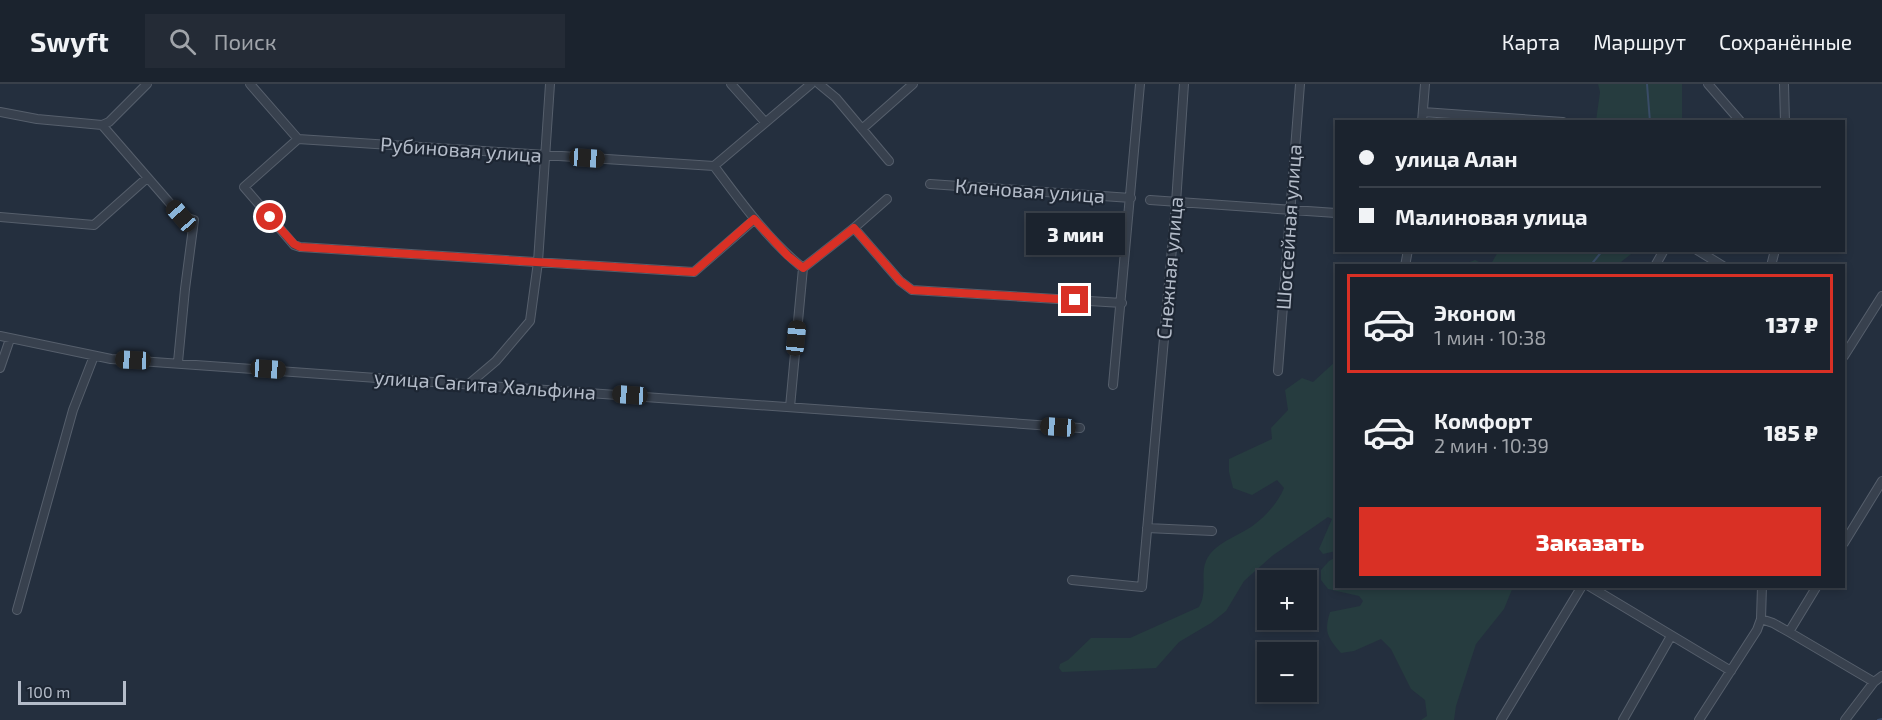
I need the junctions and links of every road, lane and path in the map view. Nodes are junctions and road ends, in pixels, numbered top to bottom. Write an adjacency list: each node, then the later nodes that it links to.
1 (147, 84): 21 (street)
2 (550, 84): 24 (street)
3 (731, 84): 20 (street)
4 (812, 84): 20 (street)
5 (819, 84): 22 (street)
6 (913, 84): 22 (street)
7 (1140, 84): 29 (street)
8 (1184, 84): 32 (street, Снежная улица)
9 (1300, 84): 33 (street, Шоссейная улица)
10 (1425, 84): 15 (street)
11 (1708, 84): 18 (street)
12 (1784, 84): 19 (street)
13 (254, 85): 23 (street)
14 (0, 112): 21 (street)
15 (1423, 112): 16 (street); 17 (street)
16 (1422, 120)
17 (1535, 120)
18 (1739, 120)
19 (1785, 120)
20 (765, 122): 26 (street)
21 (102, 125): 27 (street)
22 (862, 129): 25 (street)
23 (298, 139): 24 (street, Рубиновая улица); 39 (street)
24 (544, 156): 26 (street, Рубиновая улица); 39 (street)
25 (889, 161)
26 (714, 166): 36 (street)
27 (147, 178): 35 (street); 48 (street)
28 (930, 184): 29 (street, Кленовая улица)
29 (1131, 198): 43 (street)
30 (887, 199): 37 (street)
31 (1150, 200): 32 (street)
32 (1176, 202): 33 (street); 56 (street, Снежная улица)
33 (1290, 209): 34 (street); 50 (street, Шоссейная улица)
34 (1335, 213)
35 (0, 217)
36 (754, 219): 39 (street); 41 (street)
37 (854, 228): 41 (street); 43 (street)
38 (1700, 252): 40 (street)
39 (538, 262): 51 (street)
40 (1720, 264)
41 (803, 268): 53 (street)
42 (1882, 296): 46 (street)
43 (1122, 303): 52 (street)
44 (0, 336): 45 (street, улица Сагита Хальфина)
45 (10, 339): 47 (street, улица Сагита Хальфина); 49 (street)
46 (1845, 354)
47 (94, 356): 48 (street, улица Сагита Хальфина); 64 (street)
48 (178, 362): 51 (street, улица Сагита Хальфина)
49 (0, 368)
50 (1278, 371)
51 (470, 383): 53 (street, улица Сагита Хальфина)
52 (1113, 385)
53 (790, 407): 54 (street, улица Сагита Хальфина)
54 (1080, 428)
55 (1882, 481): 58 (street)
56 (1147, 528): 57 (street); 59 (street, Снежная улица)
57 (1212, 531)
58 (1845, 541)
59 (1072, 580)
60 (1581, 588): 71 (street)
61 (1592, 588): 67 (street)
62 (1762, 588): 65 (street)
63 (1816, 588): 66 (street)
64 (17, 610)
65 (1761, 620): 66 (street); 68 (street)
66 (1789, 632): 70 (street)
67 (1671, 636): 68 (street); 72 (street)
68 (1731, 671): 73 (street)
69 (1882, 676): 70 (street)
70 (1874, 682): 74 (street)
71 (1501, 720)
72 (1623, 720)
73 (1700, 720)
74 (1845, 720)

